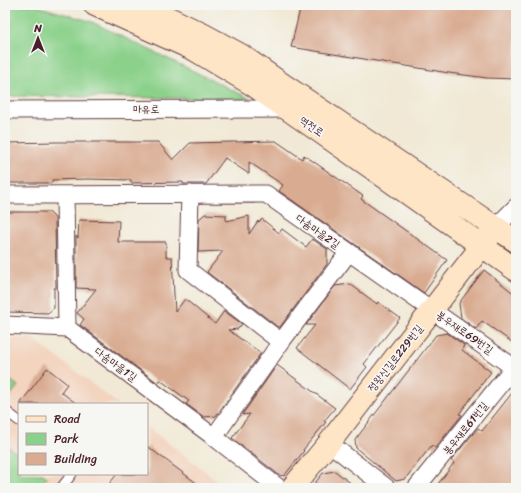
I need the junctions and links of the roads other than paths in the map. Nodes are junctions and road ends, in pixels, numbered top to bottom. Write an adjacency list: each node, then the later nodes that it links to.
1 (95, 5): 3 (main road, 역전로)
2 (142, 5): 9 (main road, 역전로)
3 (287, 109): 4 (street, 마유로); 11 (main road, 역전로)
4 (5, 110)
5 (190, 194): 7 (street, 다솜마을2길); 12 (street, 다솜마을2길); 17 (street)
6 (5, 195): 7 (street, 다솜마을2길)
7 (65, 195): 16 (street)
8 (516, 207): 9 (street)
9 (496, 227): 10 (main road, 역전로); 11 (main road, 정왕신길로229번길)
10 (516, 241)
11 (482, 246): 13 (main road, 역전로); 14 (main road, 정왕신길로229번길)
12 (349, 252): 14 (street, 다솜마을2길); 17 (street)
13 (516, 270)
14 (433, 310): 18 (street, 봉우재로69번길); 22 (main road, 정왕신길로229번길)
15 (5, 325): 16 (street)
16 (67, 328): 21 (street, 다솜마을1길)
17 (281, 342): 21 (street)
18 (515, 368): 28 (street, 봉우재로61번길)
19 (6, 410): 20 (lane)
20 (18, 419)
21 (214, 437): 25 (street, 다솜마을1길)
22 (329, 443): 26 (main road, 정왕신길로229번길); 27 (street)
23 (71, 475): 24 (lane)
24 (61, 488)
25 (279, 488)
26 (292, 488)
27 (387, 488)
28 (416, 488)

